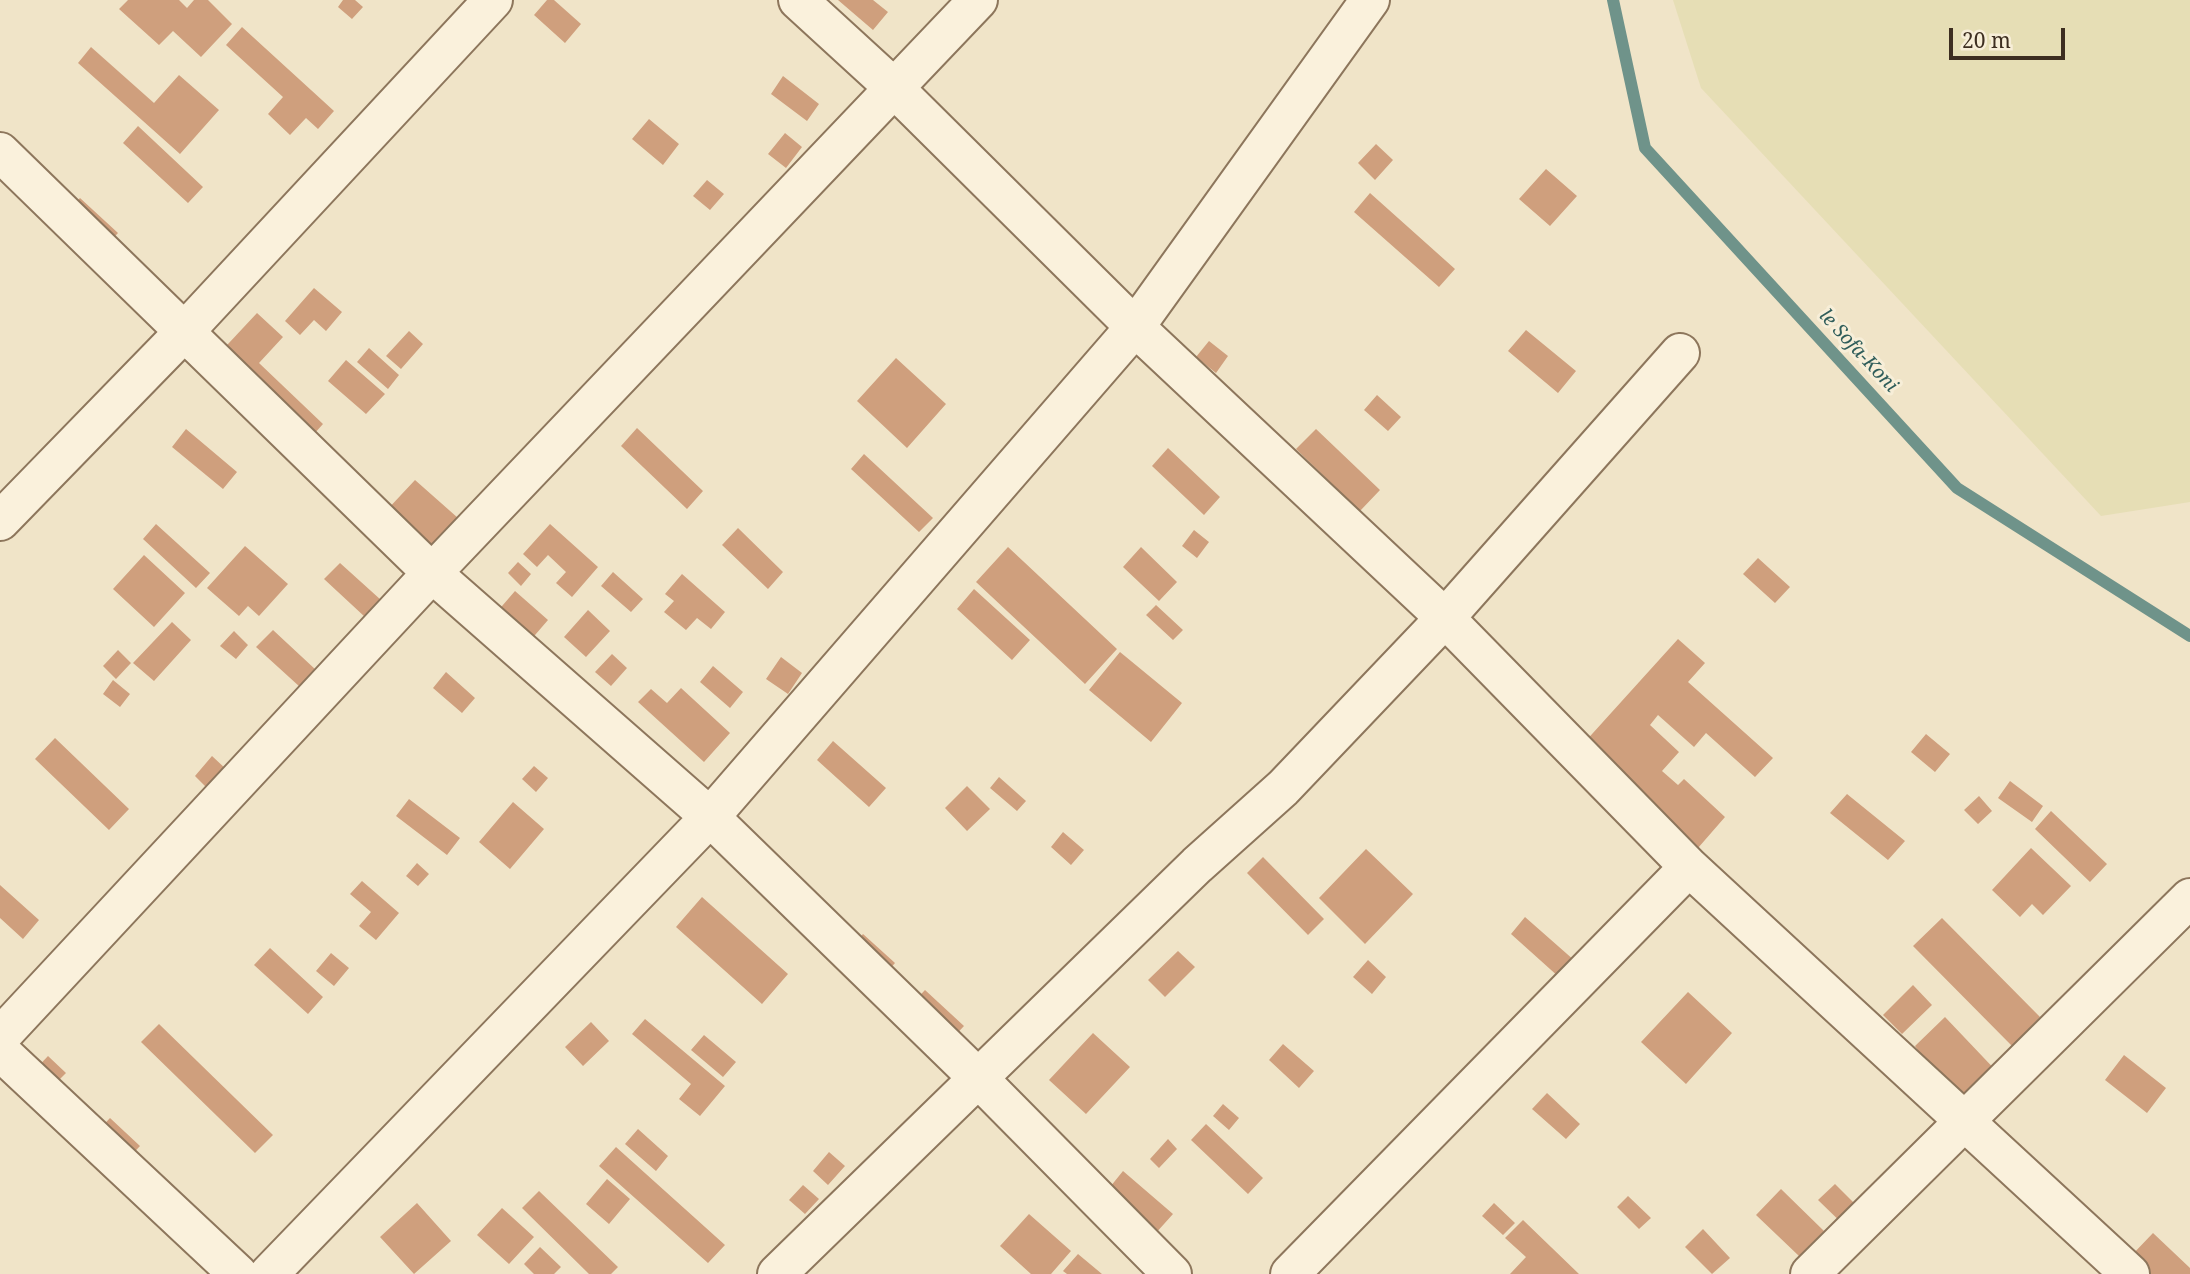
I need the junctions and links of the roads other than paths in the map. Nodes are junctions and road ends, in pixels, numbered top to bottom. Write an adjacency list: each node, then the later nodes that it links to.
1 (493, 0): 8 (street)
2 (798, 0): 5 (street)
3 (978, 0): 5 (street)
4 (1370, 0): 7 (street)
5 (892, 87): 7 (street); 11 (street)
6 (0, 152): 8 (street)
7 (1135, 327): 12 (street); 13 (street)
8 (185, 331): 10 (street); 11 (street)
9 (1679, 353): 12 (street)
10 (0, 521)
11 (432, 573): 13 (street); 16 (street)
12 (1445, 618): 14 (street); 18 (street)
13 (710, 817): 18 (street); 21 (street)
14 (1689, 867): 19 (street); 24 (street)
15 (2190, 898): 19 (street)
16 (0, 1037)
17 (0, 1051): 20 (street)
18 (978, 1078): 22 (street); 23 (street)
19 (1965, 1120): 25 (street); 26 (street)
20 (238, 1274)
21 (269, 1274)
22 (777, 1274)
23 (1172, 1274)
24 (1290, 1274)
25 (1810, 1274)
26 (2130, 1274)

